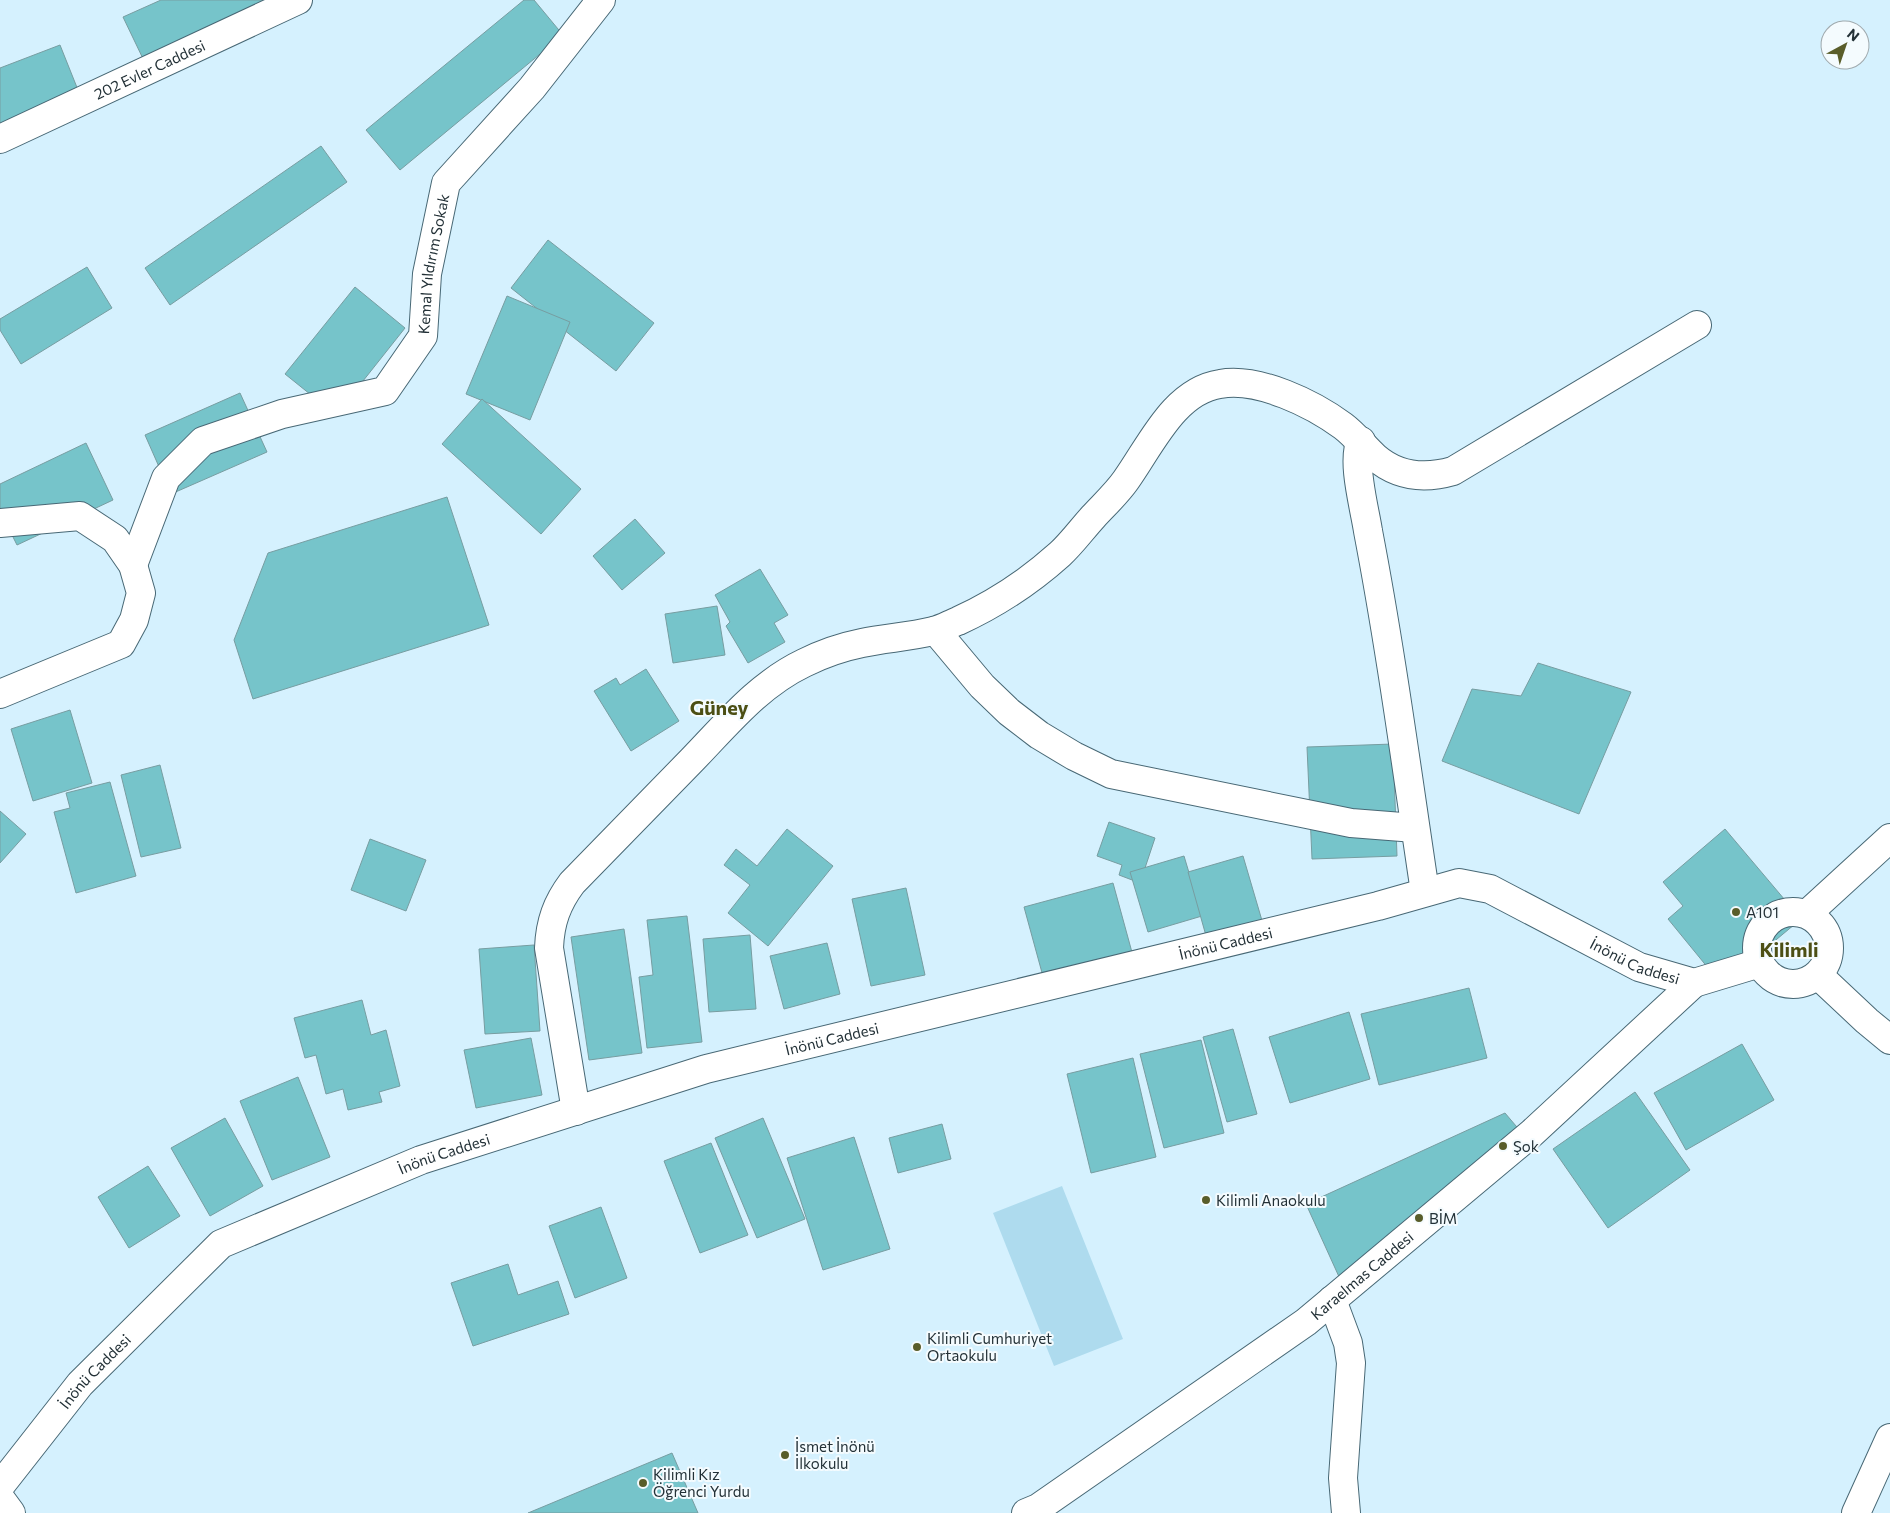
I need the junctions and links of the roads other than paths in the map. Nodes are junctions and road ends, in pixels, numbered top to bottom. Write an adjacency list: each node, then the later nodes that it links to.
1 (298, 0): 3 (street, 202 Evler Caddesi)
2 (602, 0): 7 (street, Kemal Yıldırım Sokak)
3 (0, 139)
4 (1697, 324): 5 (street)
5 (1361, 441): 8 (street); 10 (street)
6 (0, 523): 7 (street)
7 (134, 565): 9 (street)
8 (936, 631): 10 (street); 18 (street)
9 (0, 694)
10 (1416, 828): 12 (street)
11 (1890, 838): 13 (street)
12 (1425, 892): 16 (street, İnönü Caddesi); 18 (street, İnönü Caddesi)
13 (1807, 914): 14 (street); 15 (street)
14 (1760, 963): 15 (street); 16 (street, İnönü Caddesi)
15 (1818, 975): 17 (street)
16 (1694, 984): 19 (street, Karaelmas Caddesi)
17 (1890, 1040)
18 (576, 1111): 21 (street, İnönü Caddesi)
19 (1332, 1300): 23 (street, Karaelmas Caddesi); 25 (street)
20 (1890, 1438): 26 (street)
21 (0, 1486)
22 (0, 1498): 24 (street)
23 (1035, 1511)
24 (11, 1513)
25 (1346, 1513)
26 (1856, 1513)

